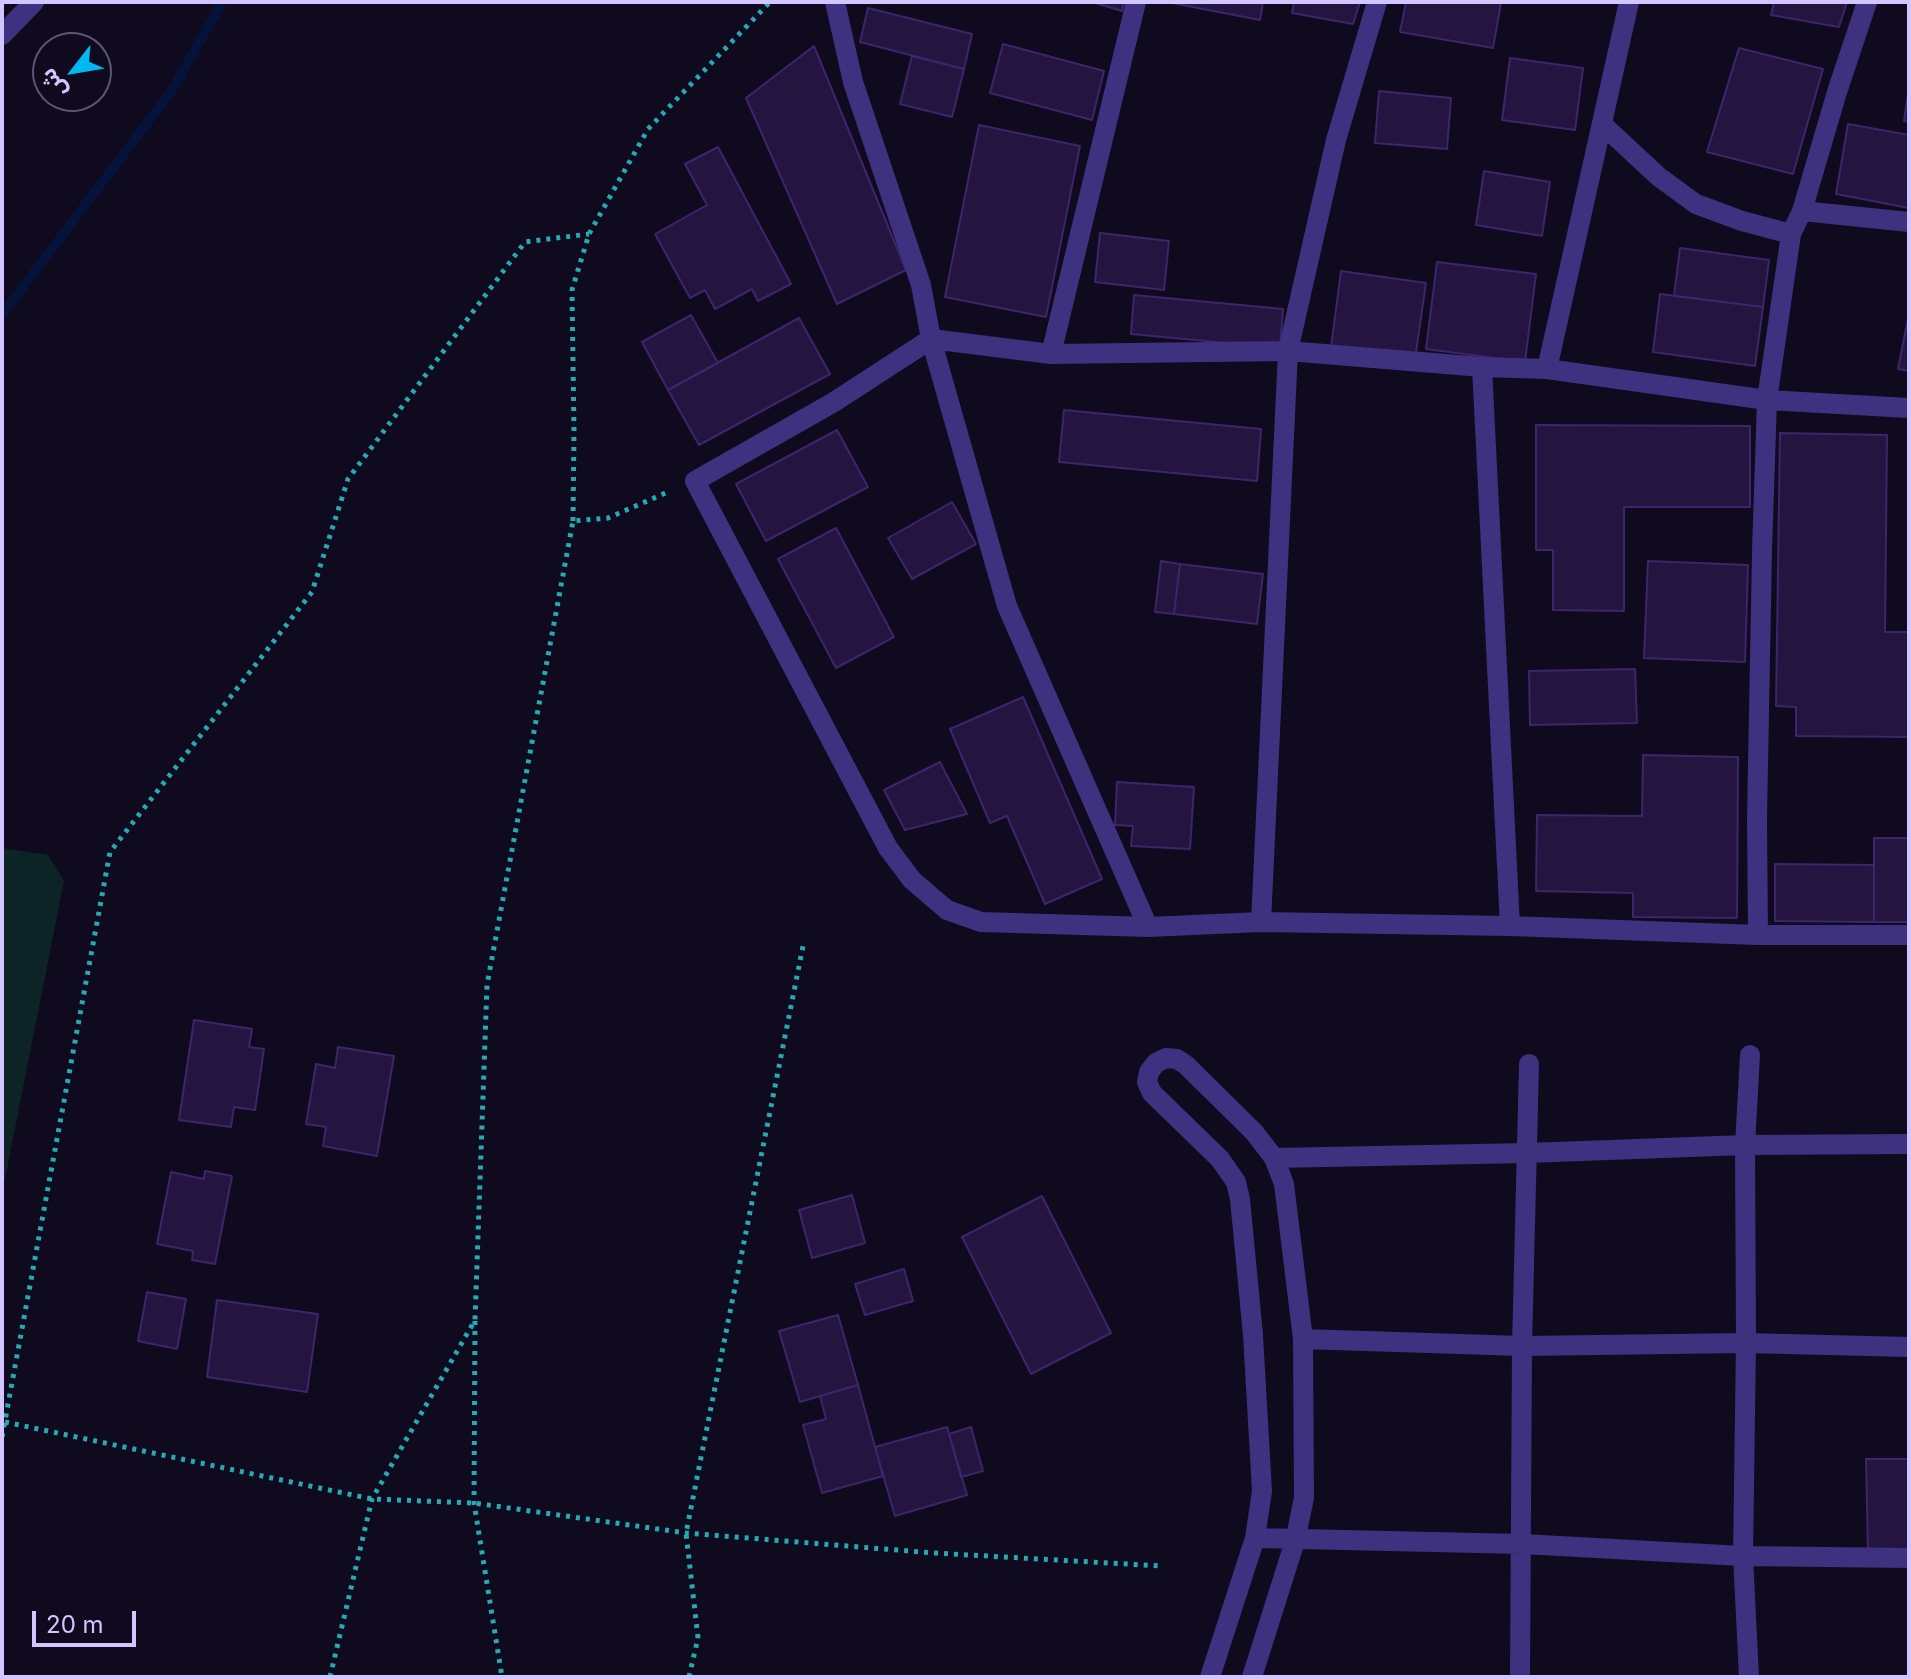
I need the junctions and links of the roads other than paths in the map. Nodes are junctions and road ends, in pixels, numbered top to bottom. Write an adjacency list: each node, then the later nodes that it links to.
1 (34, 2): 7 (street)
2 (835, 2): 12 (street)
3 (1136, 2): 14 (street)
4 (1377, 2): 13 (street)
5 (1629, 2): 8 (street)
6 (1867, 2): 9 (street)
7 (2, 35)
8 (1603, 125): 11 (street); 16 (street)
9 (1802, 211): 10 (street); 11 (street)
10 (1909, 222)
11 (1791, 234): 17 (street)
12 (931, 339): 14 (street); 21 (street); 21 (street)
13 (1288, 351): 14 (street); 15 (street); 19 (street)
14 (1051, 354)
15 (1482, 367): 16 (street); 20 (street)
16 (1547, 369): 17 (street)
17 (1767, 400): 18 (street); 22 (street)
18 (1909, 408)
19 (1261, 922): 20 (street); 21 (street)
20 (1510, 926): 22 (street)
21 (1148, 927)
22 (1758, 935): 23 (street)
23 (1909, 935)
24 (1750, 1055): 27 (street)
25 (1529, 1064): 28 (street)
26 (1909, 1144): 27 (street)
27 (1745, 1145): 28 (street); 31 (street)
28 (1527, 1153): 29 (street); 32 (street)
29 (1274, 1158): 30 (street); 34 (street)
30 (1303, 1339): 32 (street); 35 (street)
31 (1746, 1343): 32 (street); 33 (street); 37 (street)
32 (1522, 1346): 36 (street)
33 (1909, 1347)
34 (1255, 1538): 35 (street); 39 (street)
35 (1295, 1541): 36 (street); 40 (street)
36 (1522, 1544): 37 (street); 41 (street)
37 (1743, 1556): 38 (street); 42 (street)
38 (1909, 1558)
39 (1210, 1677)
40 (1252, 1677)
41 (1520, 1677)
42 (1749, 1677)

